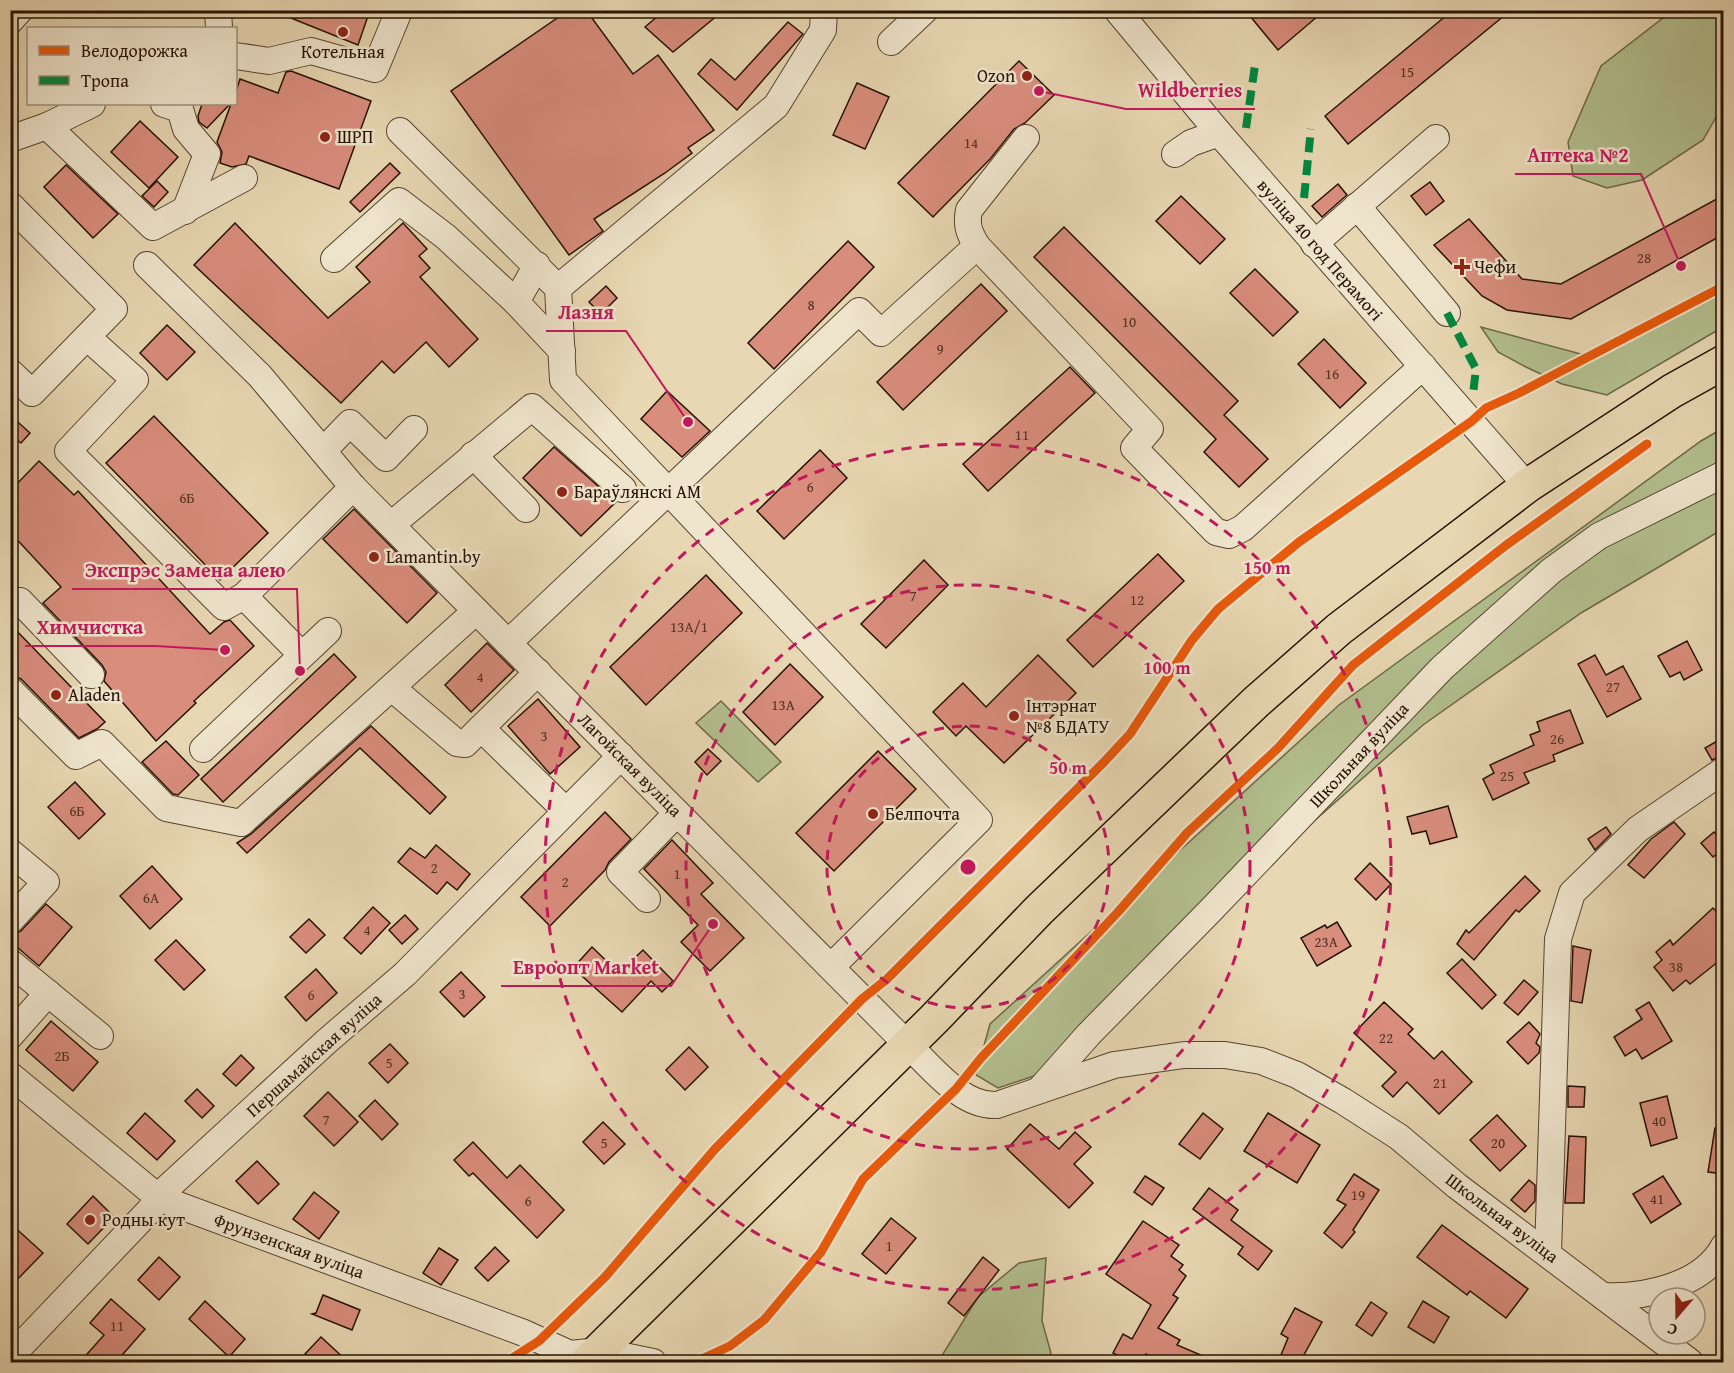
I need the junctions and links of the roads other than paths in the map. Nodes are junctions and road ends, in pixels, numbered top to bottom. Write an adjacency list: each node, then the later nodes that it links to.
1 (20, 10): 7 (street)
2 (218, 10): 8 (street)
3 (824, 10): 29 (street)
4 (1117, 10): 15 (street, вуліца 40 год Перамогі)
5 (399, 11): 10 (street)
6 (919, 12): 9 (street)
7 (10, 21)
8 (219, 27)
9 (891, 42)
10 (237, 56)
11 (90, 105): 13 (street)
12 (176, 105): 23 (street)
13 (47, 126): 18 (street); 23 (street)
14 (400, 131): 28 (street)
15 (1219, 133): 19 (street); 24 (street, вуліца 40 год Перамогі)
16 (1026, 138): 25 (street)
17 (1436, 138): 22 (street)
18 (10, 139)
19 (1175, 153)
20 (244, 178): 23 (street)
21 (10, 205): 32 (street)
22 (1358, 206): 24 (street); 31 (street)
23 (185, 211)
24 (1314, 243): 35 (street, вуліца 40 год Перамогі)
25 (977, 246): 35 (street); 44 (street)
26 (334, 260): 30 (street)
27 (147, 265): 38 (street, Лагойская вуліца)
28 (537, 265): 29 (street); 30 (street)
29 (558, 288): 33 (street)
30 (516, 302): 33 (street)
31 (1447, 314)
32 (87, 337): 36 (street); 47 (street)
33 (561, 351): 44 (street)
34 (1724, 362): 41 (main road)
35 (1423, 366): 41 (street, вуліца 40 год Перамогі)
36 (10, 372)
37 (414, 429): 38 (street)
38 (323, 451): 42 (street, Лагойская вуліца)
39 (474, 455): 43 (street); 45 (street); 46 (street)
40 (1724, 474): 73 (street, Школьная вуліца)
41 (1527, 486): 71 (main road)
42 (353, 487): 46 (street, Лагойская вуліца); 47 (street)
43 (623, 489)
44 (666, 492): 51 (street); 67 (street)
45 (526, 509)
46 (391, 525): 49 (street, Лагойская вуліца)
47 (244, 596): 52 (street)
48 (14, 602): 54 (street)
49 (476, 610): 51 (street, Лагойская вуліца); 55 (street)
50 (328, 631): 52 (street)
51 (508, 643): 53 (street, Лагойская вуліца)
52 (303, 655): 58 (street)
53 (537, 672): 57 (street); 59 (street, Лагойская вуліца)
54 (90, 675)
55 (392, 688): 56 (street); 57 (street)
56 (10, 690)
57 (481, 728): 61 (street)
58 (203, 749)
59 (621, 756): 61 (street, Першамайская вуліца); 62 (street, Лагойская вуліца)
60 (1724, 770): 76 (street)
61 (566, 811): 74 (street, Першамайская вуліца)
62 (677, 813): 64 (street); 67 (street, Лагойская вуліца)
63 (10, 852): 65 (street)
64 (647, 899)
65 (10, 921)
66 (10, 962): 68 (street)
67 (831, 968): 71 (street, Лагойская вуліца)
68 (48, 993): 69 (street); 70 (street)
69 (10, 1036)
70 (100, 1036)
71 (907, 1044): 73 (street, Школьная вуліца); 79 (main road)
72 (10, 1076): 74 (street, Фрунзенская вуліца)
73 (1039, 1091): 76 (street, Школьная вуліца)
74 (159, 1198): 78 (street, Першамайская вуліца); 79 (street, Фрунзенская вуліца)
75 (1724, 1246): 77 (street)
76 (1548, 1253): 77 (street, Школьная вуліца)
77 (1603, 1296): 81 (street, Школьная вуліца)
78 (10, 1357)
79 (593, 1357): 80 (street)
80 (653, 1362)
81 (1690, 1362)

